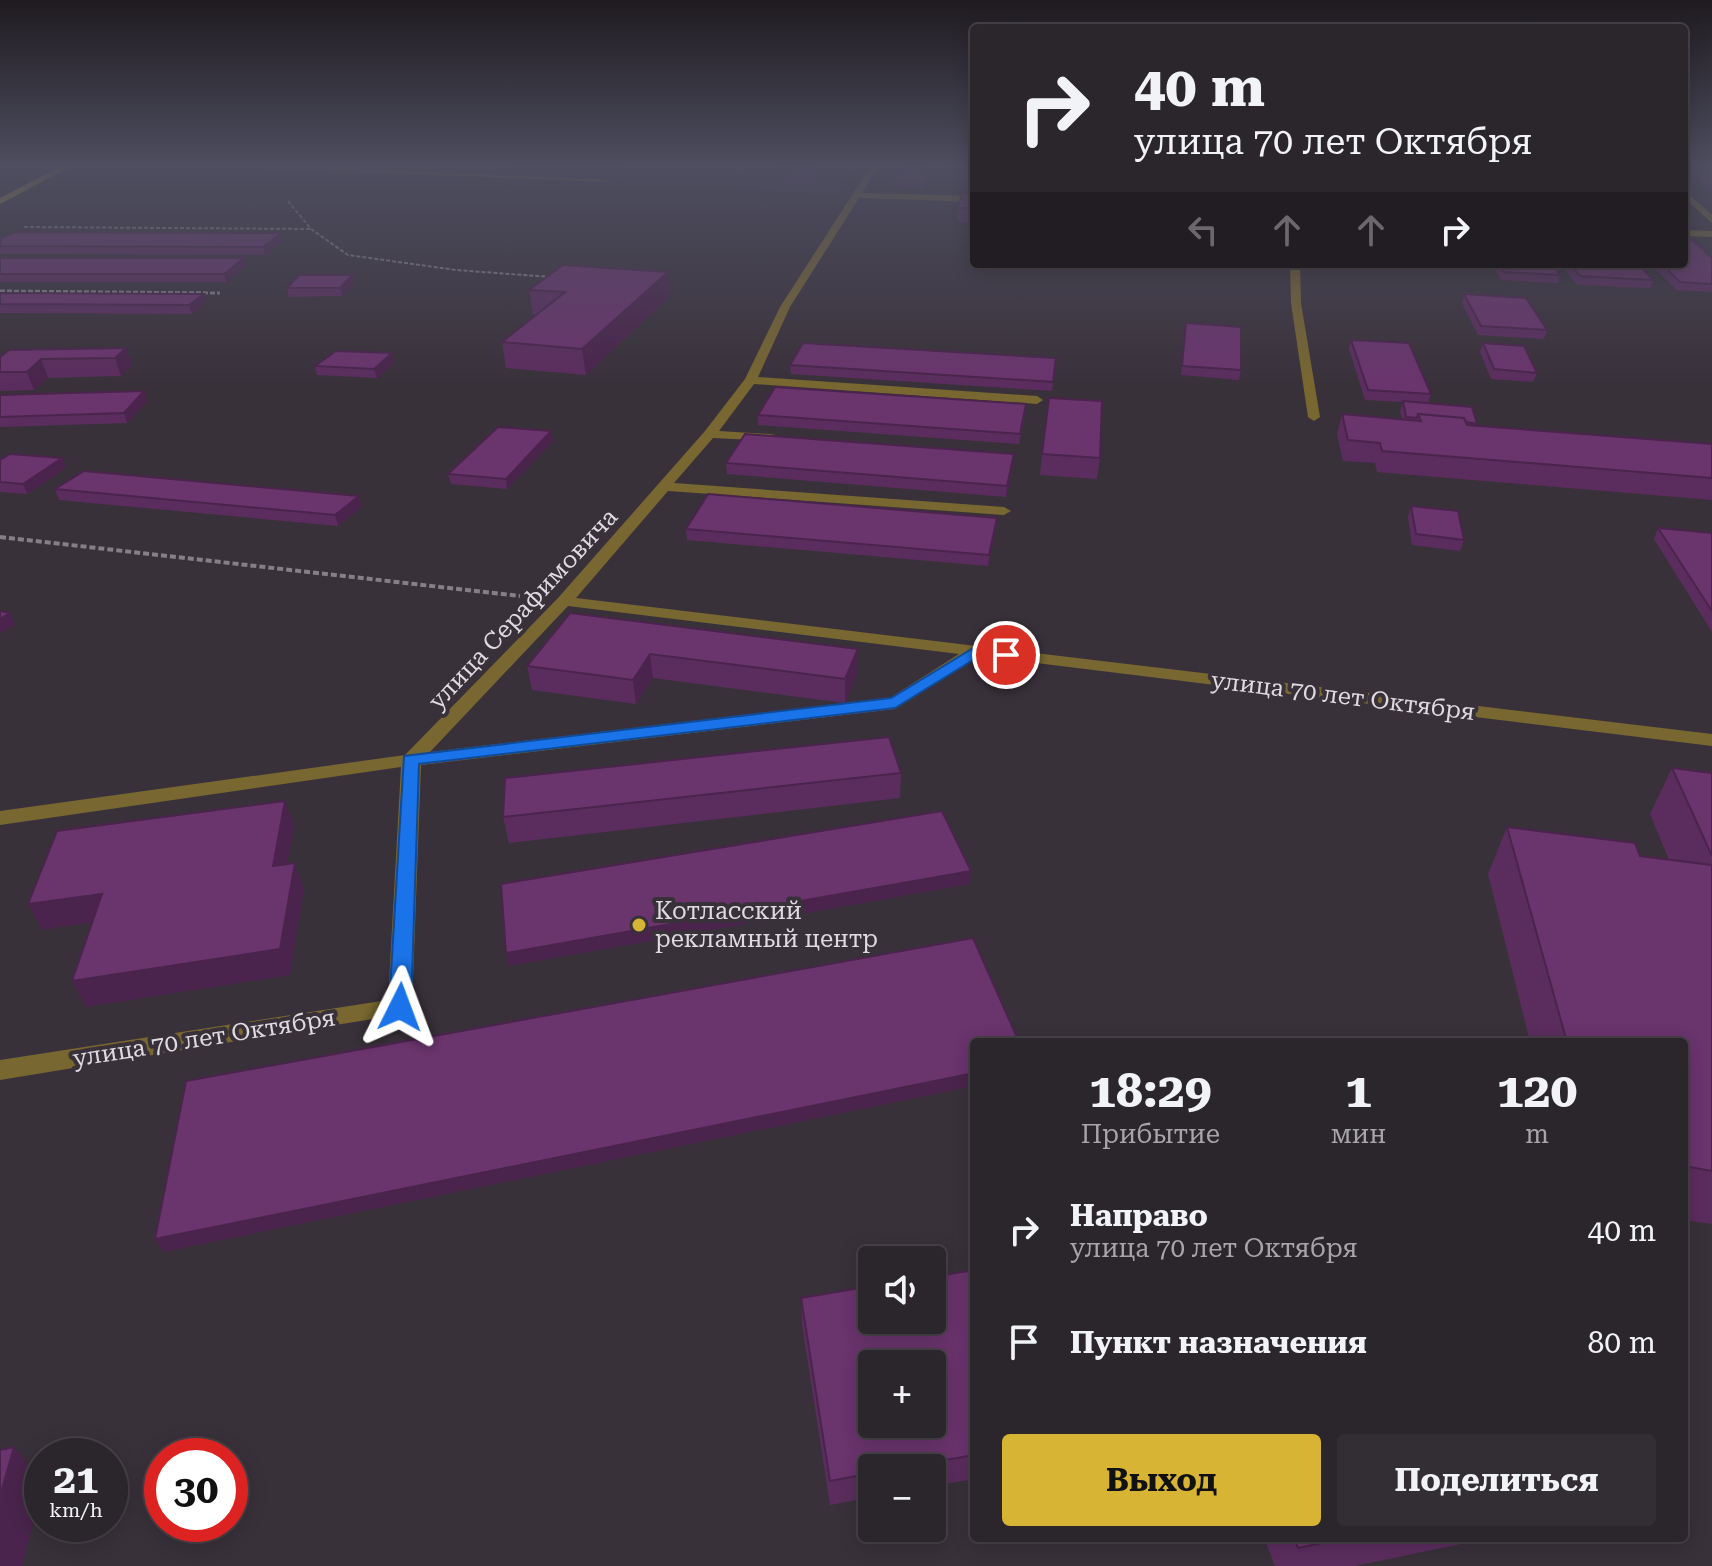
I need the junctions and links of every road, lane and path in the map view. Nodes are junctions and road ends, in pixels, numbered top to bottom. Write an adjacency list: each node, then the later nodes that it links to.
1 (322, 237): 4 (path)
2 (829, 237): 7 (street, улица Серафимовича)
3 (1295, 268): 9 (street)
4 (565, 279)
5 (0, 291): 6 (path)
6 (220, 293)
7 (751, 380): 8 (street); 10 (street, улица Серафимовича)
8 (1037, 400)
9 (1314, 417)
10 (710, 434): 11 (street); 12 (street, улица Серафимовича)
11 (789, 439)
12 (666, 487): 13 (street); 15 (street, улица Серафимовича)
13 (1004, 511)
14 (0, 537): 15 (path)
15 (564, 601): 16 (street, улица 70 лет Октября); 18 (street, улица Серафимовича)
16 (975, 651): 17 (street, улица 70 лет Октября); 18 (street)
17 (1712, 740)
18 (411, 760): 19 (street); 20 (street, улица 70 лет Октября)
19 (0, 818)
20 (0, 1070)

